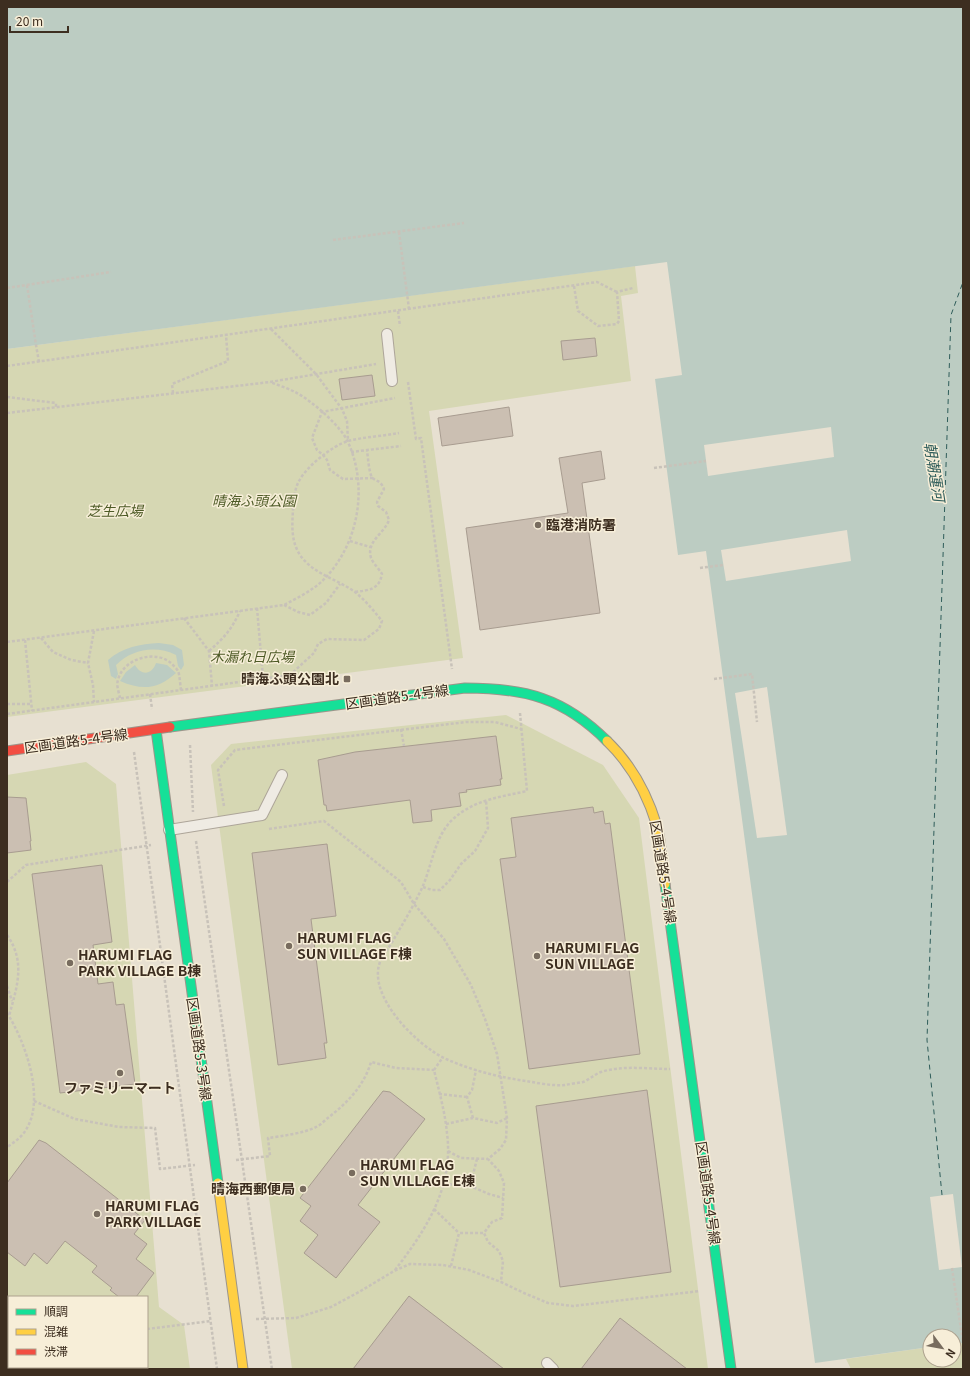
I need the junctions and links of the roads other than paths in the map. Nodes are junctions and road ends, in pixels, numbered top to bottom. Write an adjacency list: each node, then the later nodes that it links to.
1 (387, 334): 2 (lane)
2 (392, 381)
3 (156, 730): 4 (street, 区画道路5-4号線); 6 (street, 区画道路5-3号線); 8 (street, 区画道路5-4号線)
4 (7, 751)
5 (282, 775): 6 (lane)
6 (169, 830): 7 (street, 区画道路5-3号線)
7 (243, 1369)
8 (731, 1369)

